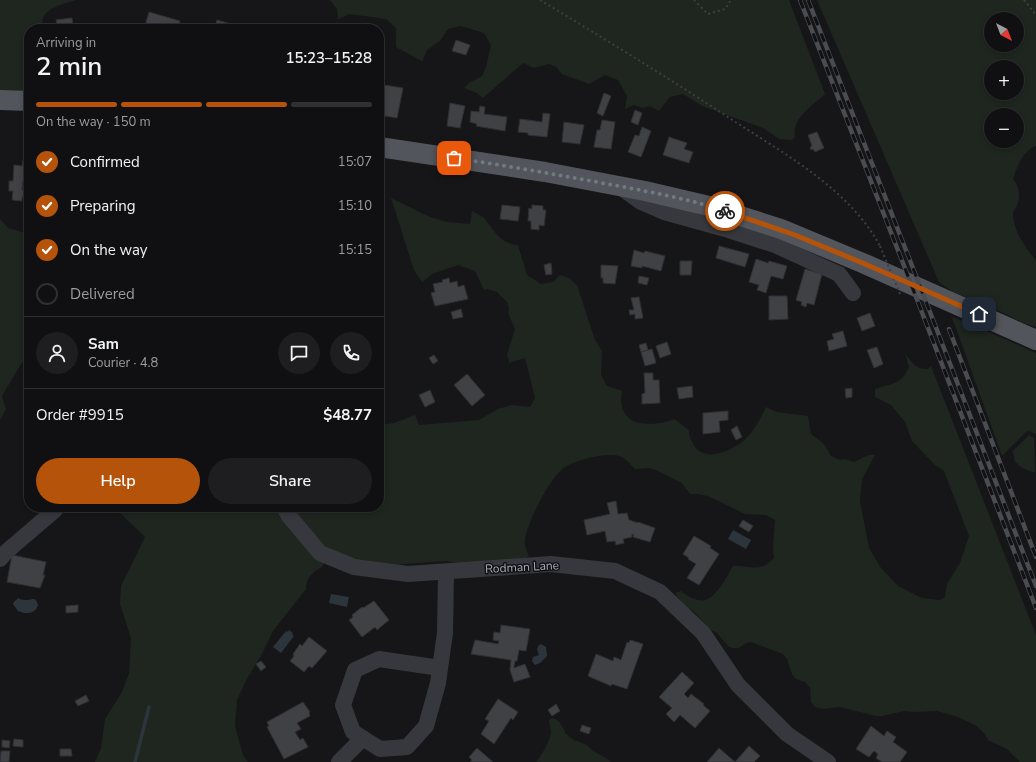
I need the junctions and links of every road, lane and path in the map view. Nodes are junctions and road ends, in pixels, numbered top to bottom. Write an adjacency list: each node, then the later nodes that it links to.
1 (540, 0): 11 (path, bridge)
2 (694, 0): 3 (path)
3 (731, 0)
4 (1024, 0): 5 (path)
5 (1036, 15)
6 (0, 100): 7 (main road)
7 (24, 101)
8 (384, 148): 9 (main road)
9 (618, 186): 10 (street); 12 (main road)
10 (853, 293)
11 (900, 294)
12 (1036, 340)
13 (52, 512): 15 (street)
14 (287, 512): 16 (street, Rodman Lane)
15 (0, 559)
16 (446, 572): 17 (street); 20 (street, Rodman Lane)
17 (440, 668): 18 (street); 18 (street)
18 (363, 738): 19 (street)
19 (339, 762)
20 (828, 762)

